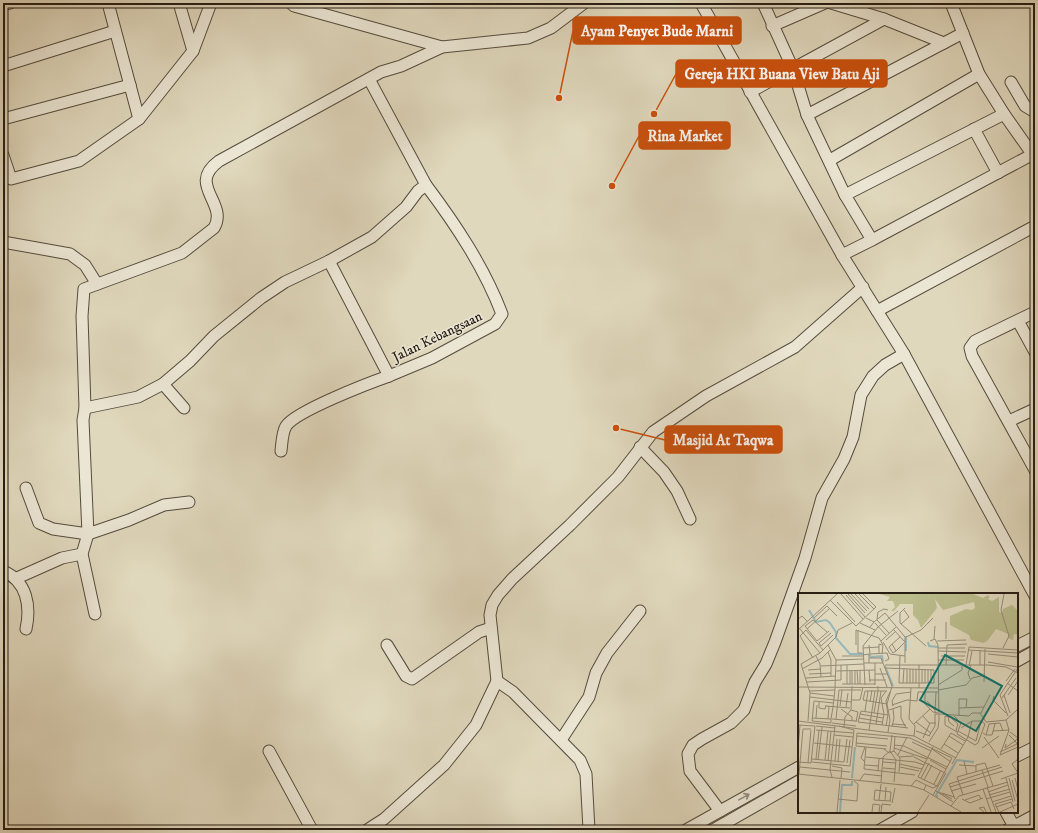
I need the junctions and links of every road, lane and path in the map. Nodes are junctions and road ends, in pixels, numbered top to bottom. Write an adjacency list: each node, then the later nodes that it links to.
1 (10, 3): 12 (street)
2 (108, 3): 15 (street)
3 (179, 3): 19 (street)
4 (211, 3): 19 (street)
5 (291, 3): 18 (street)
6 (584, 3): 18 (street)
7 (702, 3): 26 (street)
8 (763, 3): 14 (street)
9 (825, 3): 14 (street)
10 (831, 3): 13 (street)
11 (951, 3): 16 (street)
12 (3, 5)
13 (884, 19): 17 (street); 21 (street)
14 (772, 26): 21 (street)
15 (115, 31): 20 (street); 25 (street)
16 (963, 33): 17 (street); 22 (street)
17 (944, 43): 29 (street)
18 (442, 47): 23 (street)
19 (193, 51): 30 (street)
20 (3, 66)
21 (790, 71): 26 (street); 29 (street)
22 (979, 74): 28 (street); 35 (street)
23 (369, 79): 38 (street); 45 (street)
24 (1011, 82): 27 (street)
25 (130, 86): 30 (street); 31 (street)
26 (750, 92): 43 (street)
27 (1035, 112)
28 (1004, 114): 32 (street); 34 (street)
29 (807, 115): 35 (street)
30 (139, 119): 37 (street)
31 (3, 120)
32 (974, 129): 36 (street); 39 (street)
33 (3, 155): 37 (street)
34 (1034, 155): 36 (street)
35 (830, 160): 39 (street)
36 (998, 173): 41 (street)
37 (7, 181)
38 (426, 185): 44 (street); 52 (street, Jalan Kebangsaan)
39 (845, 195): 41 (street)
40 (1035, 226): 47 (street)
41 (872, 240): 43 (street)
42 (3, 242): 45 (street)
43 (842, 255): 46 (street)
44 (329, 261): 52 (street, Jalan Kebangsaan); 53 (street)
45 (97, 284): 54 (street)
46 (862, 287): 47 (street); 58 (street)
47 (877, 311): 51 (street)
48 (1035, 312): 49 (street)
49 (1018, 321): 50 (street); 57 (street)
50 (1035, 352)
51 (904, 354): 68 (street); 85 (street)
52 (389, 376): 59 (street)
53 (162, 384): 54 (street); 55 (street)
54 (85, 408): 64 (street)
55 (184, 408)
56 (1035, 409): 57 (street)
57 (1009, 420): 60 (street)
58 (640, 447): 63 (street); 71 (street)
59 (281, 451)
60 (1034, 467)
61 (26, 488): 64 (street)
62 (189, 502): 64 (street)
63 (690, 519)
64 (88, 534): 65 (street)
65 (82, 554): 67 (street); 70 (street)
66 (3, 571): 67 (street)
67 (17, 578): 72 (street)
68 (1035, 596)
69 (640, 611): 79 (street)
70 (95, 614)
71 (491, 628): 74 (street); 78 (street)
72 (26, 629)
73 (1035, 636): 75 (street)
74 (387, 645)
75 (1018, 645)
76 (1035, 651): 77 (street)
77 (1018, 660)
78 (497, 681): 79 (street); 91 (street)
79 (561, 740): 92 (street)
80 (1035, 747): 82 (street)
81 (269, 751): 90 (street)
82 (1018, 756)
83 (798, 768): 85 (street, one-way to 83)
84 (798, 782): 94 (street)
85 (720, 811): 93 (street)
86 (910, 813): 95 (street)
87 (1006, 813): 89 (street)
88 (1035, 816): 89 (street)
89 (1012, 829)
90 (312, 830)
91 (367, 830)
92 (589, 830)
93 (686, 830)
94 (713, 830)
95 (880, 830)

